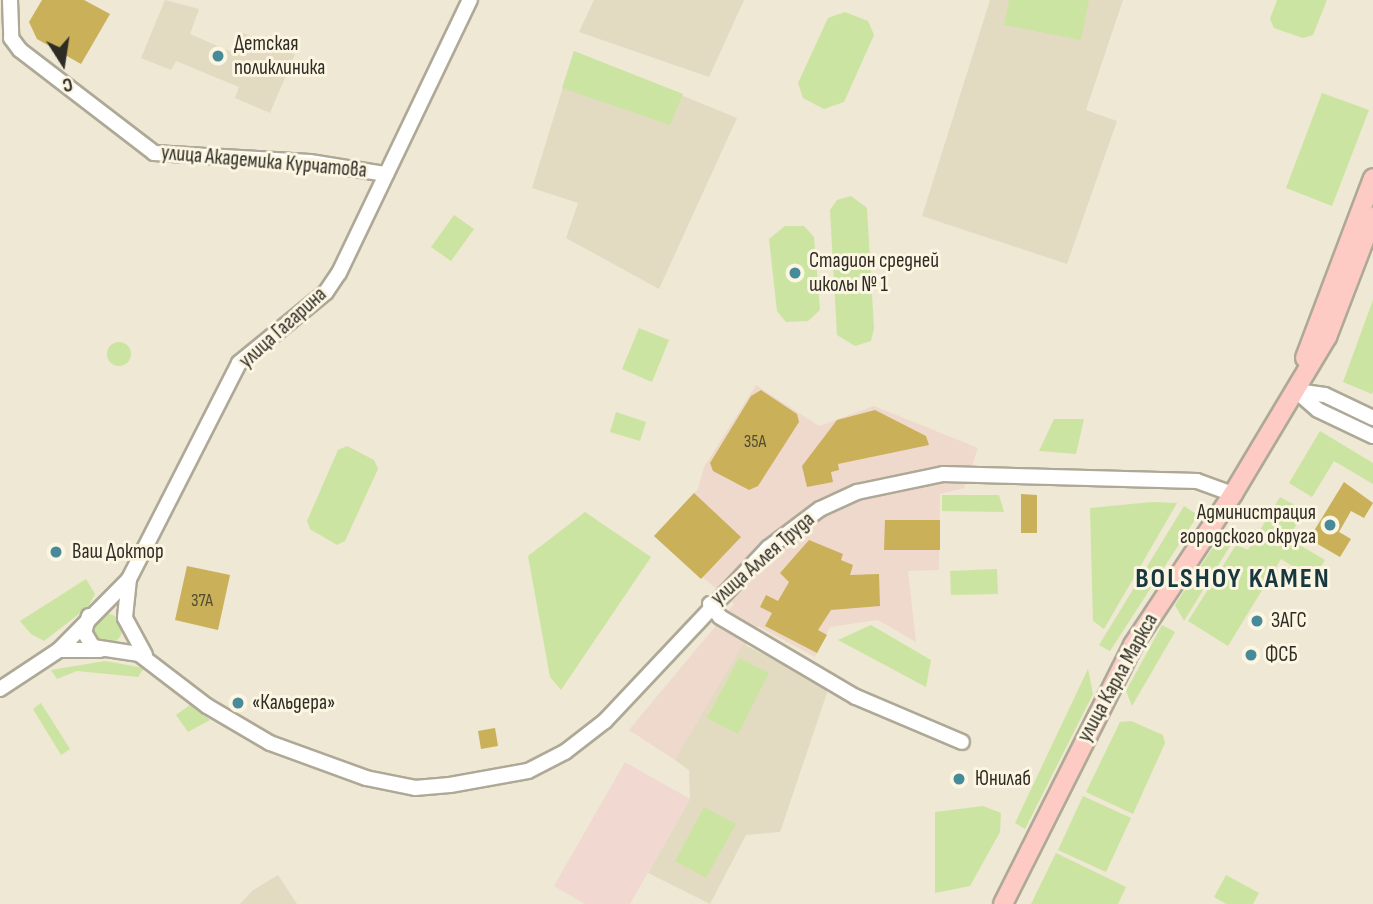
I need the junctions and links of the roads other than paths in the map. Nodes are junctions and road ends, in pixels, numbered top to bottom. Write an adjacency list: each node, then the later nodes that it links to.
1 (10, 0): 3 (street, улица Академика Курчатова)
2 (471, 0): 3 (street, улица Гагарина)
3 (386, 174): 10 (street, улица Гагарина)
4 (1373, 178): 6 (main road, улица Карла Маркса)
5 (1373, 218): 6 (main road, улица Карла Маркса)
6 (1295, 390): 7 (street); 8 (street); 9 (main road, улица Карла Маркса)
7 (1373, 418)
8 (1373, 436)
9 (1233, 494): 11 (street, улица Аллея Труда); 19 (main road, улица Карла Маркса)
10 (129, 579): 12 (street); 13 (street)
11 (710, 604): 16 (street, улица Аллея Труда); 18 (street)
12 (92, 613): 13 (street); 14 (street); 15 (street)
13 (127, 622): 15 (street); 16 (street)
14 (59, 650): 15 (street); 17 (street)
15 (105, 651): 16 (street)
16 (150, 660)
17 (0, 690)
18 (962, 742)
19 (1003, 904)

